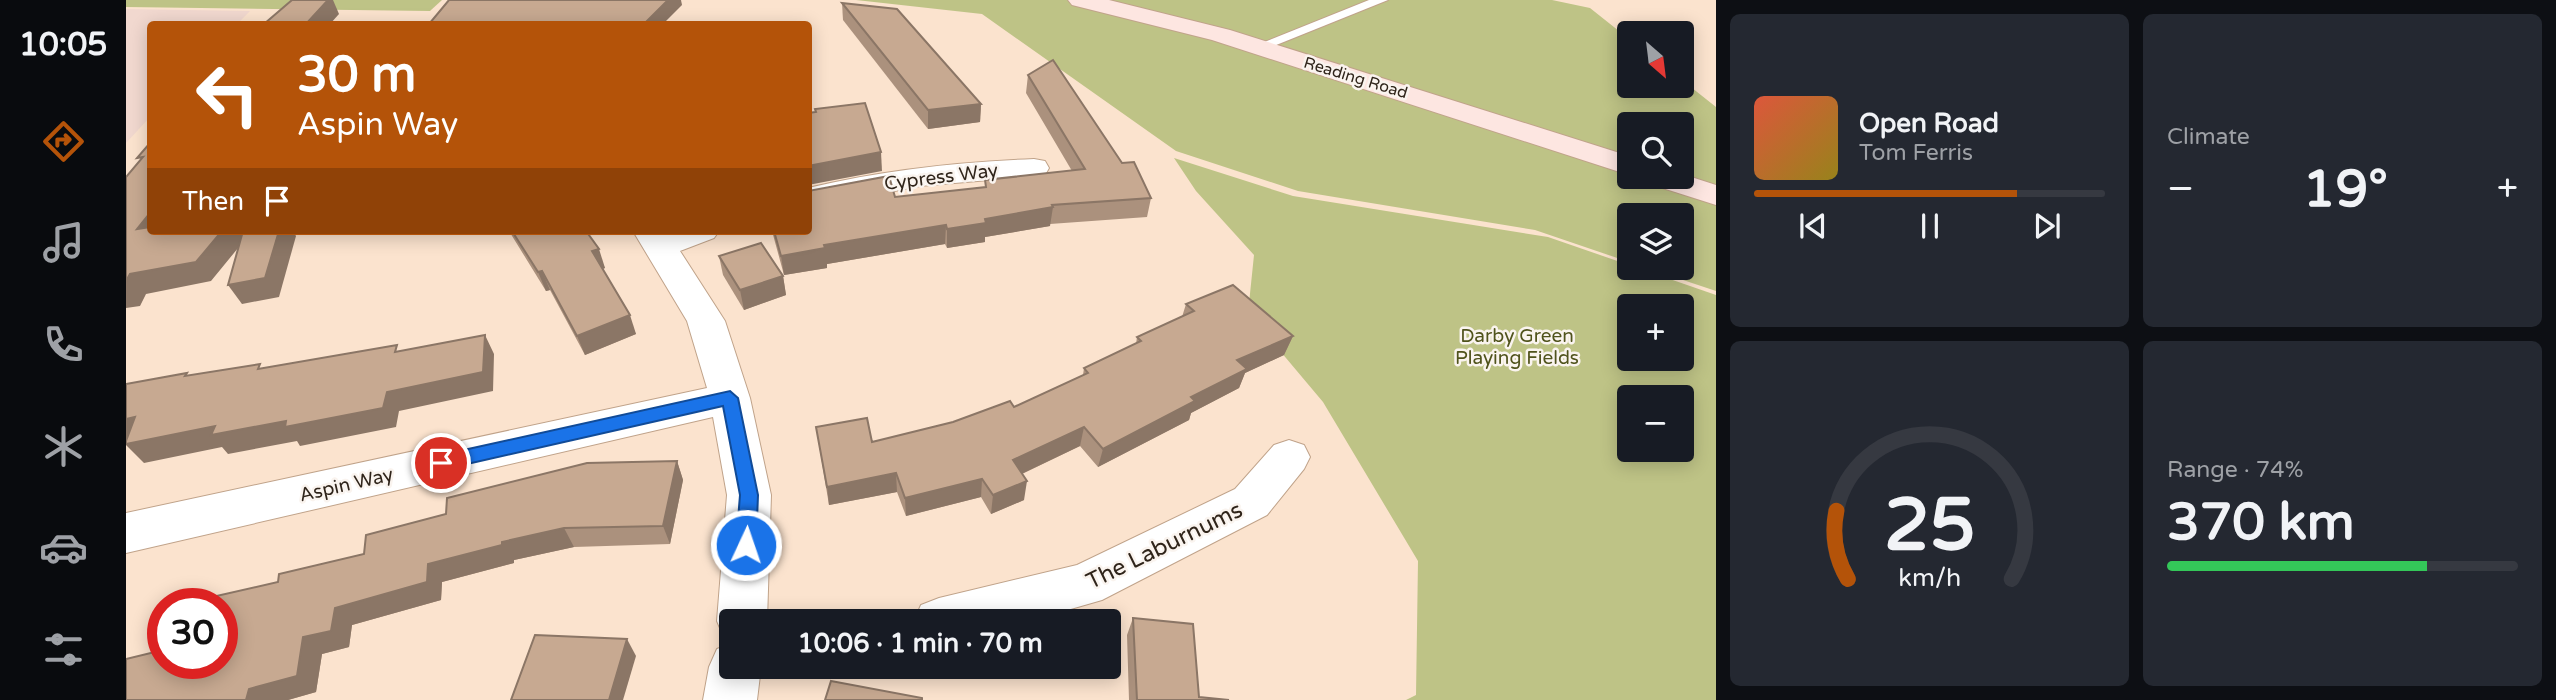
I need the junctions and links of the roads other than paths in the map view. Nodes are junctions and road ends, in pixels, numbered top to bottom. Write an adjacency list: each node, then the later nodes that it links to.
1 (1080, 0): 3 (main road, Reading Road)
2 (1381, 0): 3 (lane)
3 (1259, 47): 4 (main road, Reading Road)
4 (1617, 162)
5 (1034, 168): 8 (street, Cypress Way)
6 (1694, 188): 7 (main road)
7 (1716, 195)
8 (812, 197)
9 (675, 235): 10 (street)
10 (655, 238): 11 (street)
11 (730, 398): 13 (street, Aspin Way); 14 (street)
12 (1289, 457): 15 (street, The Laburnums)
13 (126, 533)
14 (743, 609)
15 (988, 609)
16 (733, 679): 17 (street)
17 (730, 700)

